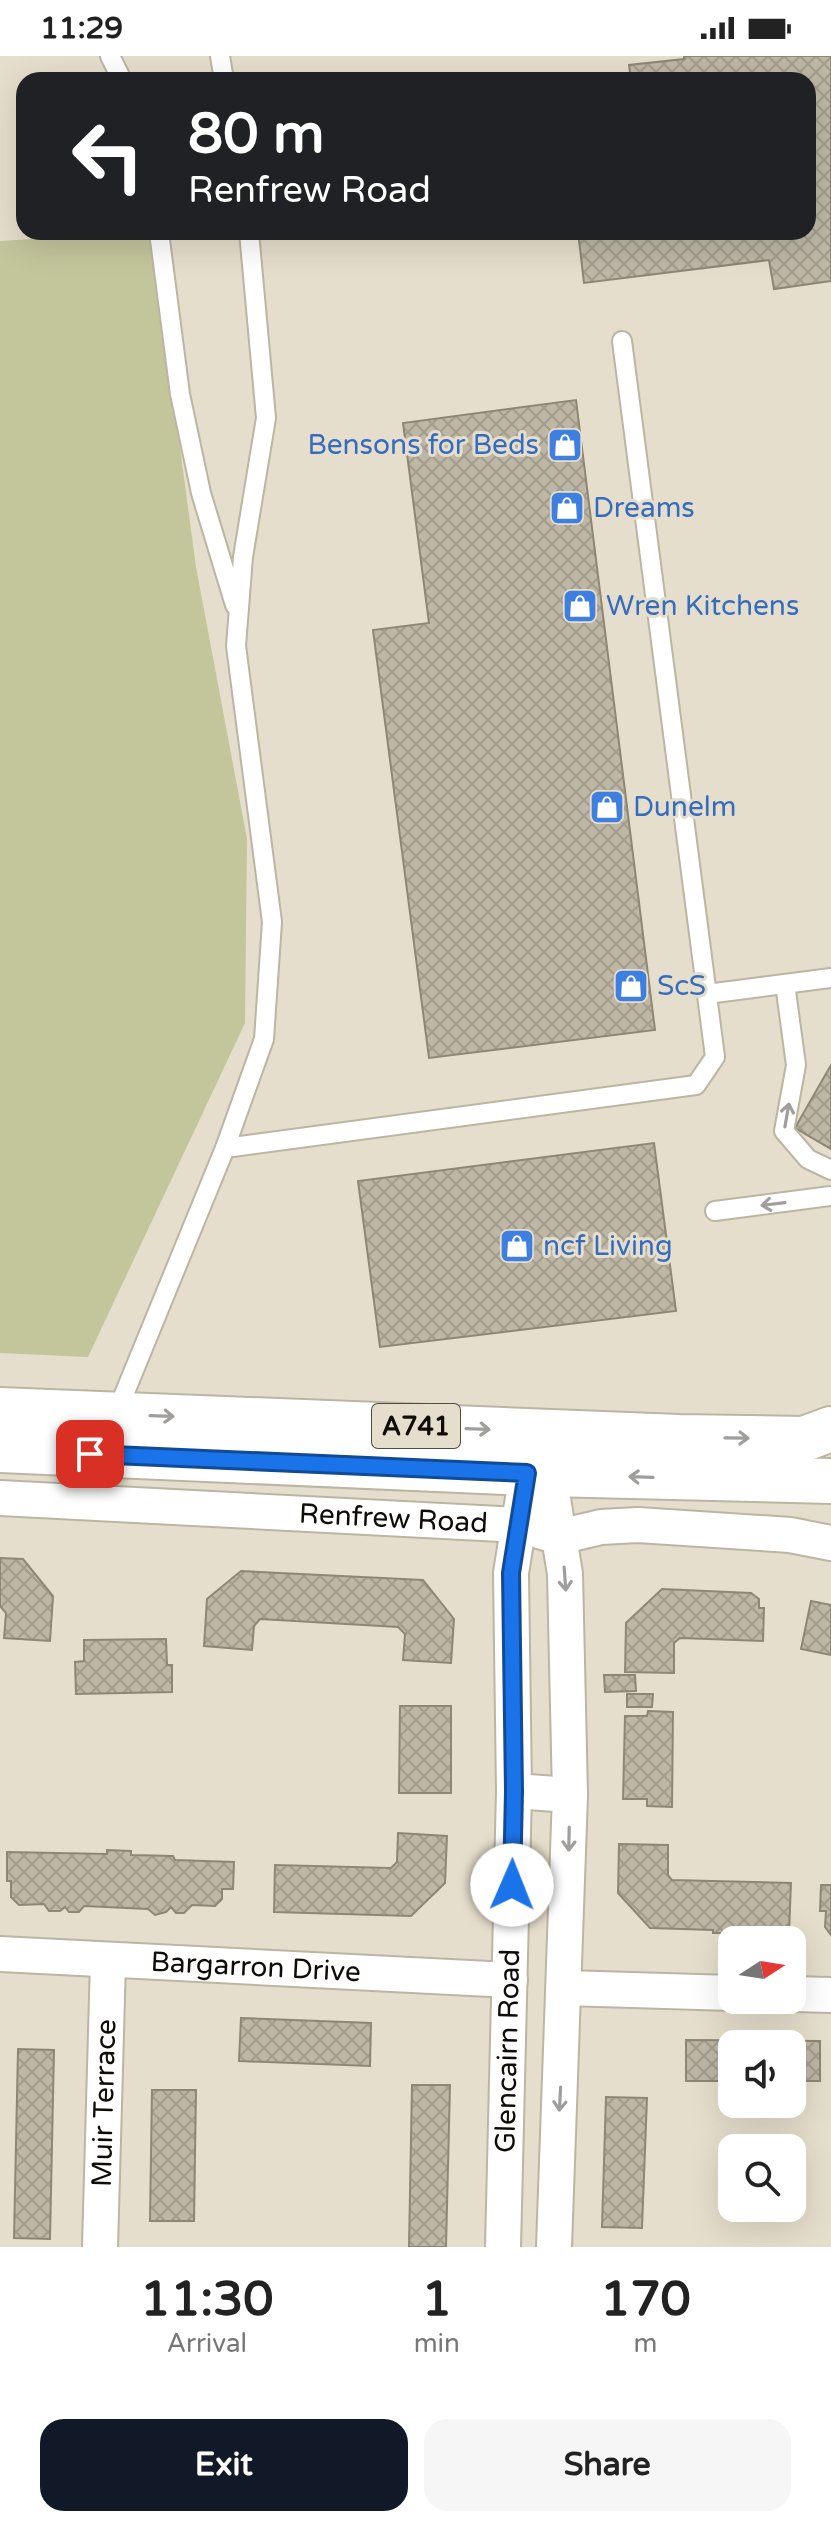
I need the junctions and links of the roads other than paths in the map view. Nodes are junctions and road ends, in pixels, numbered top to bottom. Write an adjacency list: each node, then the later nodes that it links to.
1 (160, 240): 4 (lane)
2 (250, 240): 4 (lane)
3 (622, 341): 7 (lane)
4 (238, 615): 8 (lane)
5 (831, 978): 6 (lane)
6 (785, 984): 7 (lane); 9 (lane, one-way to 6)
7 (707, 994): 8 (lane)
8 (225, 1148): 13 (lane)
9 (831, 1170)
10 (831, 1196): 11 (lane, one-way to 11)
11 (715, 1211)
12 (0, 1410): 13 (main road, A741)
13 (116, 1414): 14 (main road, A741, one-way to 14)
14 (831, 1429)
15 (0, 1450): 16 (main road, Renfrew Road / A741)
16 (538, 1474): 17 (main road, Renfrew Road / A741, one-way to 16); 19 (street, Glencairn Road); 20 (street, Glencairn Road)
17 (831, 1481)
18 (0, 1498): 19 (street, Renfrew Road)
19 (519, 1525): 20 (street, Renfrew Road); 22 (street, Glencairn Road)
20 (559, 1537): 21 (street); 23 (street, Glencairn Road, one-way to 23)
21 (831, 1543)
22 (514, 1791): 23 (street); 26 (street, Glencairn Road)
23 (570, 1795): 27 (street, Glencairn Road, one-way to 27)
24 (0, 1954): 25 (street, Bargarron Drive)
25 (108, 1961): 26 (street, Bargarron Drive); 33 (street, Muir Terrace)
26 (510, 1980): 31 (street, Glencairn Road)
27 (565, 1988): 28 (street); 32 (street, Glencairn Road, one-way to 32)
28 (718, 1993)
29 (806, 1994): 30 (street)
30 (831, 1995)
31 (507, 2160): 32 (street); 34 (street, Glencairn Road)
32 (557, 2161): 35 (street, Glencairn Road)
33 (100, 2247)
34 (503, 2247)
35 (554, 2247)

